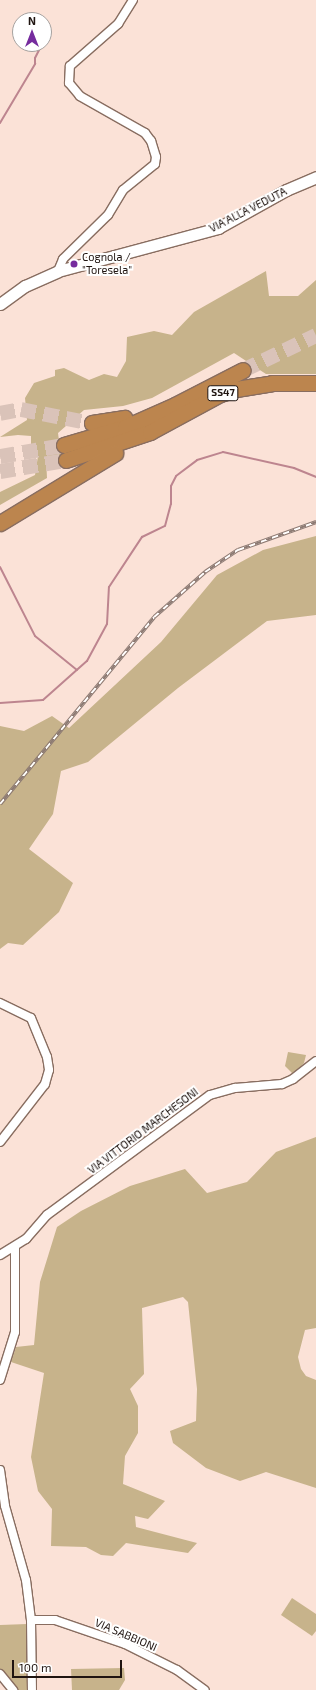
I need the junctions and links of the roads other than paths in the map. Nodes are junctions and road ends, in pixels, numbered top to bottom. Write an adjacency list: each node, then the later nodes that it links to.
1 (133, 0): 3 (street)
2 (316, 177): 3 (street, VIA ALLA VEDUTA)
3 (58, 271): 4 (street, VIA ALLA VEDUTA)
4 (0, 304)
5 (243, 370): 8 (highway, SS47)
6 (316, 383): 8 (highway, SS47)
7 (92, 423): 8 (highway)
8 (147, 425): 9 (highway, SS47); 10 (highway, SS47); 11 (highway)
9 (64, 445)
10 (66, 460)
11 (0, 523)
12 (0, 1003): 14 (street)
13 (316, 1061): 15 (street, VIA VITTORIO MARCHESONI)
14 (0, 1142)
15 (15, 1248): 16 (street, VIA VITTORIO MARCHESONI); 17 (street)
16 (0, 1255)
17 (0, 1380)
18 (0, 1470): 19 (street)
19 (31, 1620): 22 (street); 23 (street, VIA SABBIONI)
20 (0, 1674): 21 (street)
21 (14, 1690)
22 (32, 1690)
23 (205, 1690)

